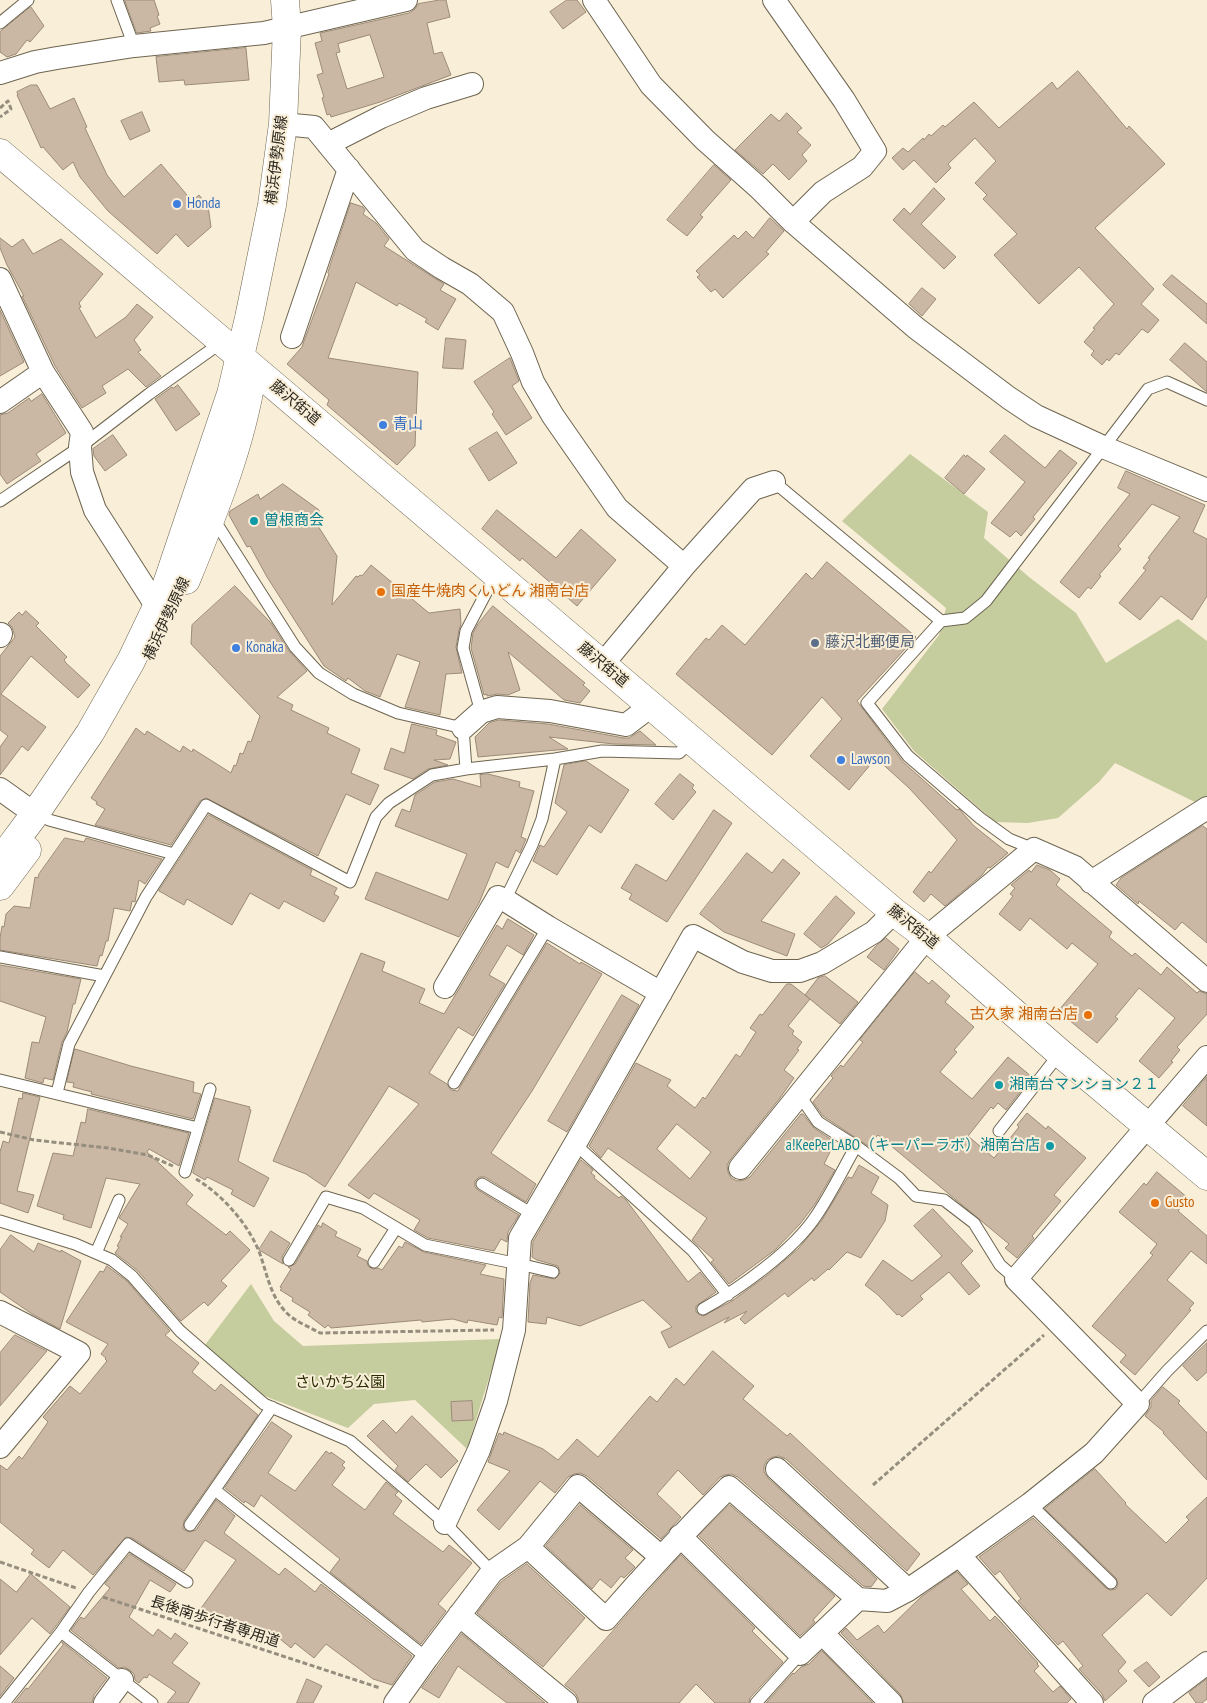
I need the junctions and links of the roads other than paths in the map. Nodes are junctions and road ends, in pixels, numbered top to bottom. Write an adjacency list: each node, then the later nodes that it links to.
1 (28, 0): 7 (lane)
2 (117, 0): 9 (lane)
3 (285, 0): 8 (main road, 横浜伊勢原線)
4 (406, 0): 8 (street)
5 (594, 0): 16 (street)
6 (774, 0): 16 (street)
7 (0, 23)
8 (287, 28): 9 (street); 12 (main road, 横浜伊勢原線)
9 (134, 46): 10 (street)
10 (0, 73)
11 (472, 84): 13 (street)
12 (283, 124): 13 (street); 19 (main road, 横浜伊勢原線)
13 (328, 144): 15 (street)
14 (0, 153): 19 (main road, 藤沢街道)
15 (349, 169): 18 (street); 29 (street)
16 (793, 222): 24 (street)
17 (0, 279): 20 (street)
18 (292, 337)
19 (238, 356): 23 (lane); 28 (main road, 横浜伊勢原線); 30 (main road, 藤沢街道); 31 (main road, 横浜伊勢原線)
20 (43, 372): 22 (street); 23 (street)
21 (1207, 400): 24 (lane)
22 (0, 402)
23 (80, 447): 27 (lane); 31 (street)
24 (1103, 447): 26 (street); 32 (lane)
25 (774, 482): 29 (street); 32 (lane)
26 (1207, 490)
27 (0, 500)
28 (212, 516): 36 (lane); 42 (main road, 横浜伊勢原線)
29 (684, 566): 33 (street)
30 (496, 574): 33 (main road, 藤沢街道); 35 (lane)
31 (157, 607): 42 (main road, 横浜伊勢原線)
32 (941, 621): 43 (lane)
33 (602, 664): 34 (main road, 藤沢街道)
34 (651, 706): 35 (street); 37 (main road, 藤沢街道)
35 (482, 712): 36 (street)
36 (464, 728): 39 (lane)
37 (692, 742): 38 (lane); 49 (main road, 藤沢街道)
38 (554, 759): 39 (lane); 48 (lane)
39 (466, 769): 44 (lane)
40 (0, 789): 42 (street)
41 (1207, 808): 46 (street)
42 (42, 817): 44 (lane); 45 (main road, 横浜伊勢原線); 47 (main road, 横浜伊勢原線)
43 (1034, 849): 46 (street); 51 (street)
44 (174, 854): 53 (lane)
45 (0, 861)
46 (1091, 882): 54 (street)
47 (0, 886)
48 (505, 900): 50 (street); 55 (street)
49 (894, 912): 51 (main road, 藤沢街道); 56 (street)
50 (548, 927): 56 (street); 60 (lane)
51 (927, 938): 57 (main road, 藤沢街道); 63 (street)
52 (0, 957): 53 (lane)
53 (104, 976): 62 (lane)
54 (1207, 981)
55 (445, 987)
56 (661, 993): 67 (street)
57 (1060, 1053): 64 (main road, 藤沢街道); 66 (lane)
58 (1207, 1057): 64 (street)
59 (0, 1080): 62 (lane)
60 (454, 1083)
61 (210, 1088): 65 (lane)
62 (57, 1093): 65 (lane)
63 (800, 1096): 68 (lane); 69 (street)
64 (1148, 1126): 71 (main road, 藤沢街道); 82 (street)
65 (198, 1128): 70 (lane)
66 (999, 1132)
67 (575, 1144): 74 (street); 83 (lane)
68 (856, 1146): 82 (lane); 83 (lane)
69 (740, 1168)
70 (186, 1172)
71 (1207, 1176)
72 (482, 1184): 74 (lane)
73 (119, 1200): 77 (lane)
74 (534, 1215): 80 (street)
75 (0, 1221): 77 (lane)
76 (396, 1228): 78 (lane); 79 (lane); 80 (lane)
77 (96, 1253): 88 (lane)
78 (289, 1260)
79 (374, 1262)
80 (518, 1264): 81 (lane); 93 (street)
81 (553, 1272)
82 (1016, 1279): 87 (street)
83 (728, 1295): 84 (lane)
84 (703, 1309)
85 (0, 1312): 89 (street)
86 (1207, 1331): 87 (lane)
87 (1138, 1404): 92 (street)
88 (272, 1406): 91 (lane); 93 (lane)
89 (0, 1447)
90 (777, 1469): 102 (street)
91 (215, 1490): 94 (lane); 108 (lane)
92 (1030, 1504): 97 (street); 101 (lane)
93 (445, 1523): 99 (lane)
94 (190, 1525)
95 (680, 1536): 98 (street); 103 (street); 107 (street)
96 (528, 1548): 98 (street); 98 (street); 99 (street)
97 (959, 1555): 102 (street); 118 (street)
98 (660, 1556)
99 (492, 1572): 104 (street)
100 (187, 1582): 105 (lane)
101 (1111, 1583)
102 (908, 1590): 103 (street)
103 (858, 1599): 106 (street)
104 (459, 1615): 108 (street); 115 (street)
105 (61, 1632): 110 (lane); 112 (lane)
106 (823, 1634): 107 (street); 117 (street)
107 (800, 1654): 116 (lane)
108 (427, 1658): 111 (street)
109 (1207, 1663): 119 (street)
110 (122, 1680): 113 (street); 114 (lane)
111 (398, 1699)
112 (4, 1703)
113 (105, 1703)
114 (152, 1703)
115 (566, 1703)
116 (756, 1703)
117 (892, 1703)
118 (1092, 1703)
119 (1154, 1703)

